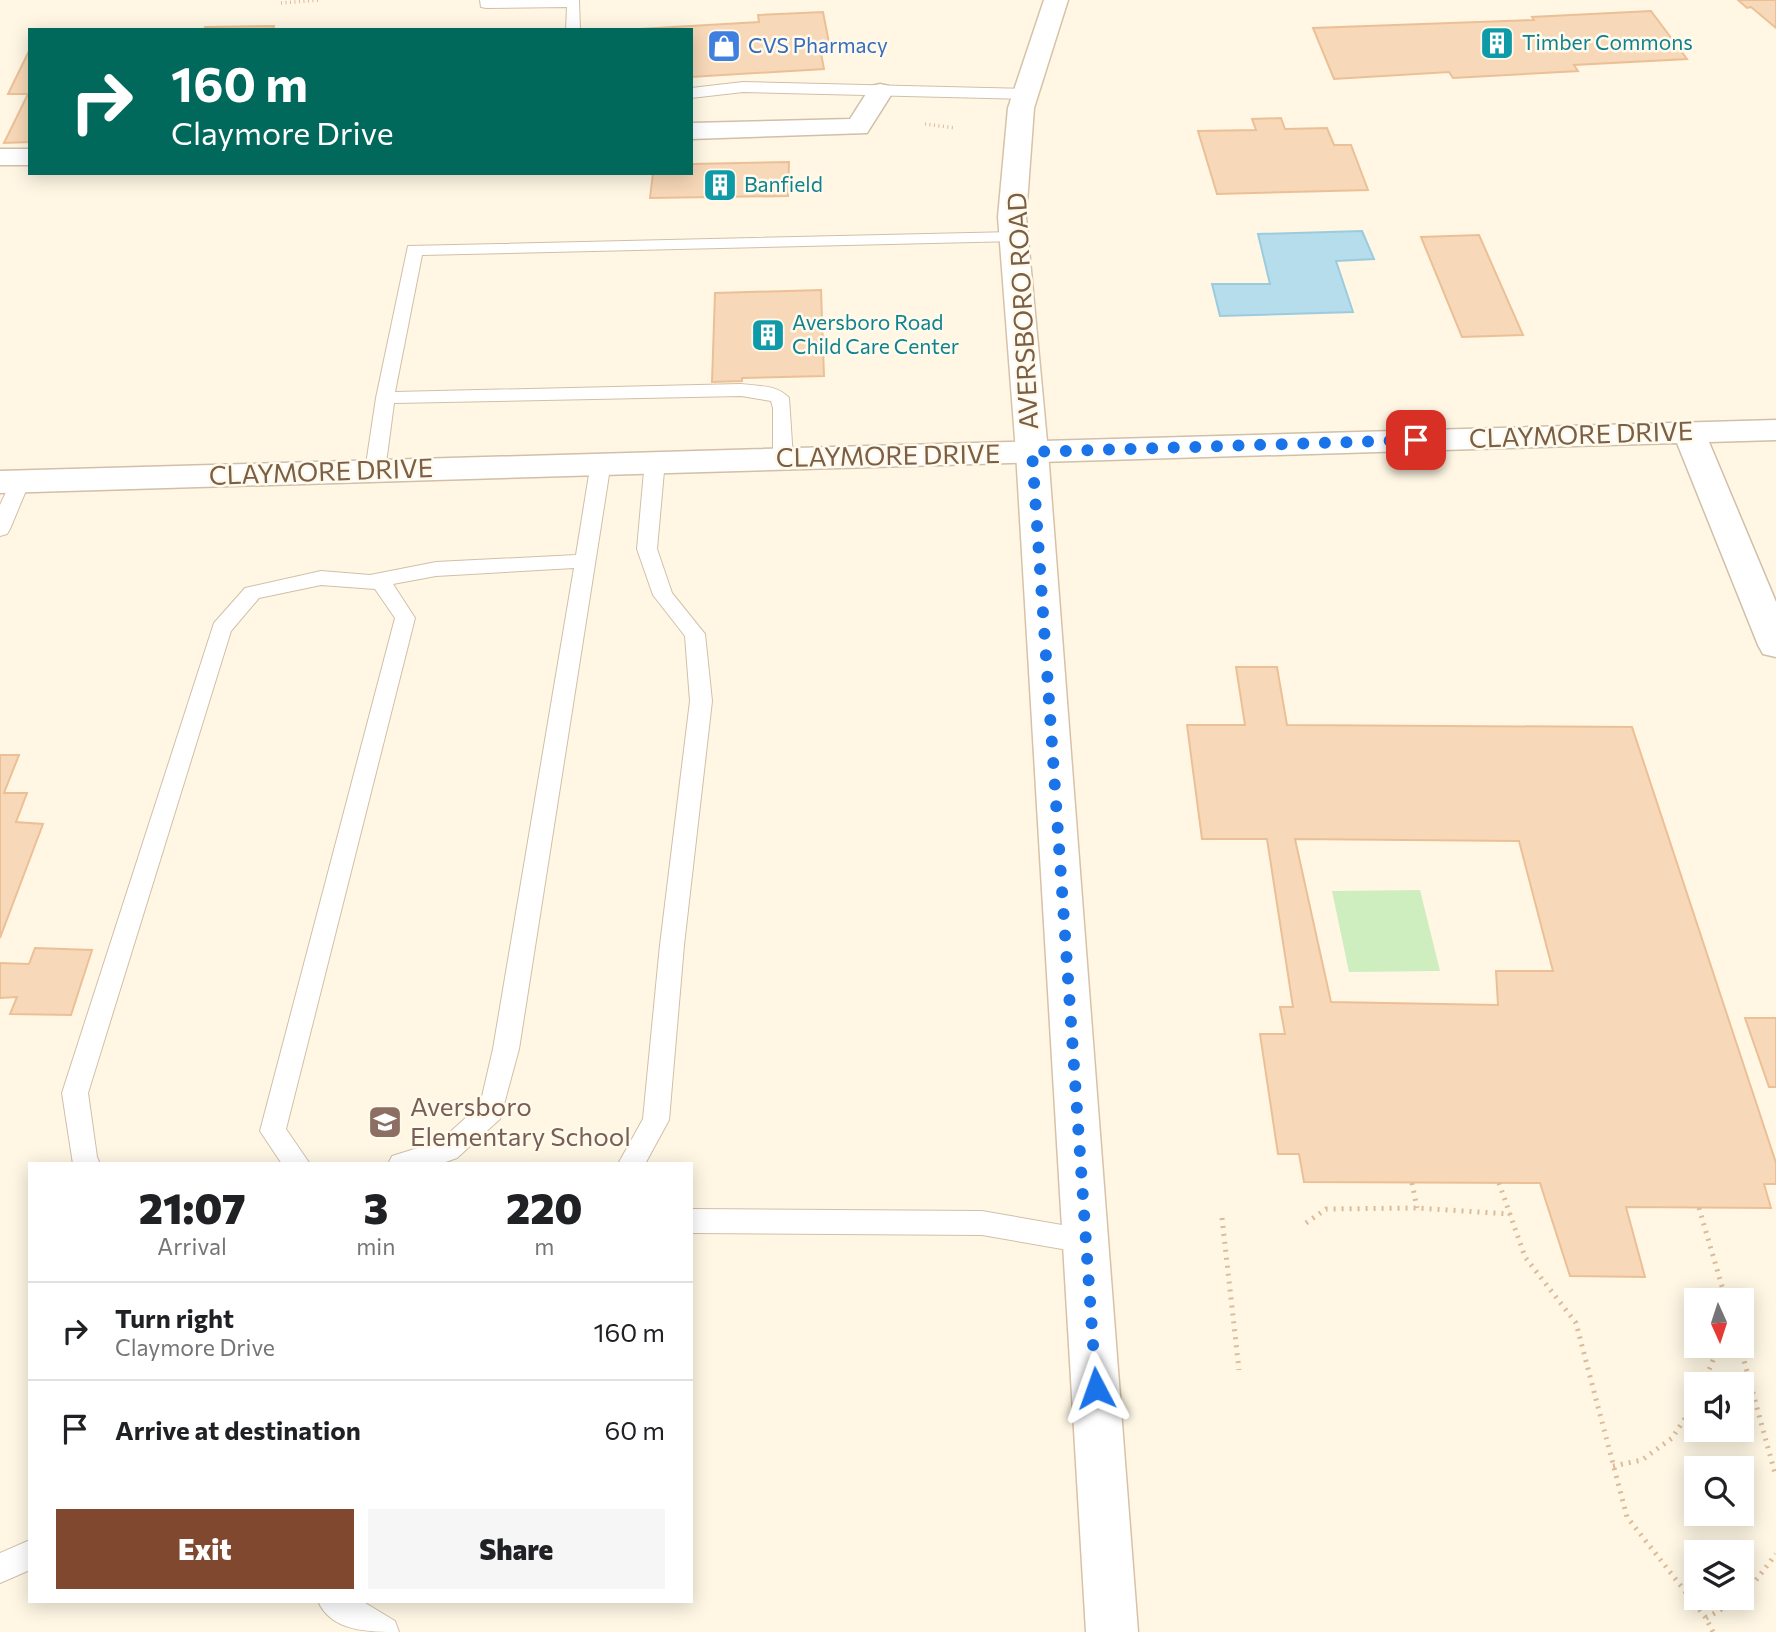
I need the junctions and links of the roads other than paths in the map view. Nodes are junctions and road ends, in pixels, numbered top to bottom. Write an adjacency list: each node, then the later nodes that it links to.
1 (487, 0): 3 (lane)
2 (1056, 0): 6 (street, AVERSBORO ROAD)
3 (573, 28)
4 (880, 92): 5 (lane); 6 (lane); 7 (street)
5 (693, 93)
6 (1026, 94): 10 (street, AVERSBORO ROAD)
7 (693, 131)
8 (0, 157): 9 (street)
9 (28, 157)
10 (1014, 237): 11 (lane); 14 (street, AVERSBORO ROAD)
11 (385, 398): 15 (lane); 18 (lane)
12 (1776, 429): 13 (street, CLAYMORE DRIVE)
13 (1689, 432): 14 (street, CLAYMORE DRIVE); 23 (street)
14 (1032, 452): 15 (street, CLAYMORE DRIVE); 29 (street, AVERSBORO ROAD)
15 (783, 458): 16 (street, CLAYMORE DRIVE)
16 (655, 460): 17 (street, CLAYMORE DRIVE); 27 (lane)
17 (601, 462): 18 (street, CLAYMORE DRIVE); 21 (lane)
18 (375, 471): 19 (street, CLAYMORE DRIVE)
19 (10, 482): 20 (lane)
20 (0, 529)
21 (585, 561): 22 (lane); 26 (lane)
22 (370, 582): 24 (lane); 25 (lane)
23 (1776, 645)
24 (86, 1162)
25 (296, 1162)
26 (408, 1162)
27 (632, 1162)
28 (693, 1222): 29 (lane)
29 (1086, 1241): 34 (street, AVERSBORO ROAD)
30 (28, 1556): 31 (lane)
31 (0, 1568)
32 (336, 1603): 33 (lane)
33 (384, 1632)
34 (1112, 1632)

